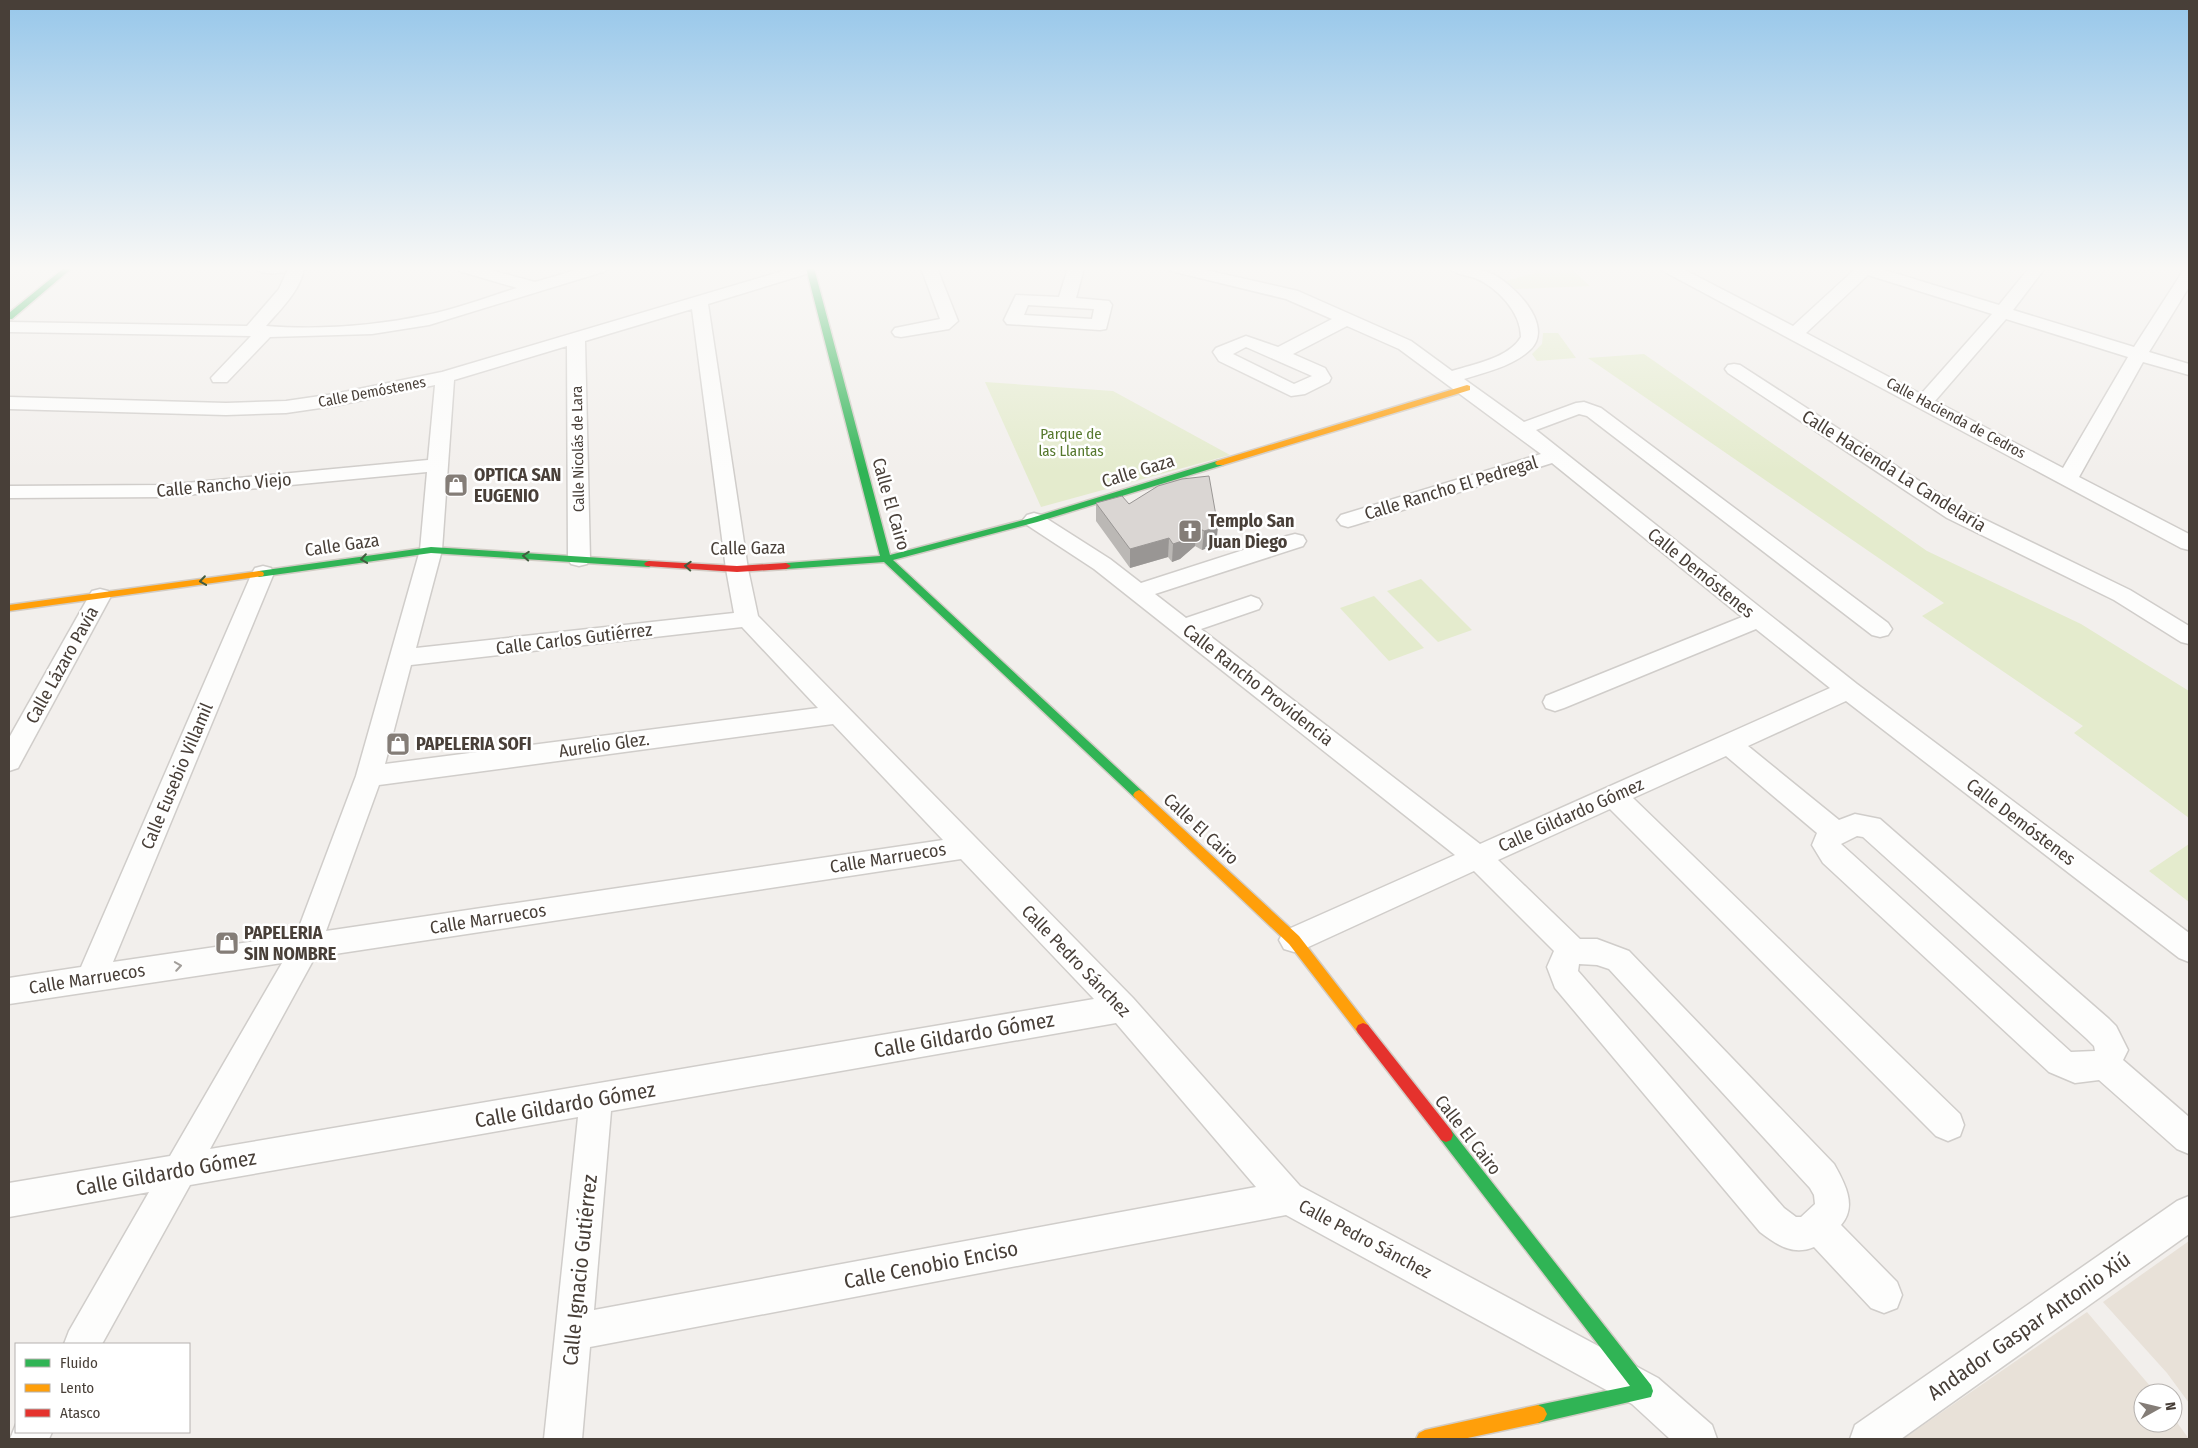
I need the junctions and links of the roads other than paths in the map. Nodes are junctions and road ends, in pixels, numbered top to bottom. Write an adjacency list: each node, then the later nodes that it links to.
1 (255, 336): 18 (street)
2 (584, 336): 12 (street, Calle Demóstenes)
3 (704, 336): 35 (street)
4 (828, 336): 34 (street, Calle El Cairo)
5 (1314, 336): 13 (street)
6 (1385, 336): 19 (street, Calle Demóstenes)
7 (1530, 336): 19 (street)
8 (1798, 336): 20 (street, Calle Hacienda de Cedros)
9 (1982, 336): 20 (street)
10 (2077, 336): 14 (street)
11 (2150, 336): 14 (street)
12 (576, 338): 17 (street, Calle Demóstenes); 33 (street, Calle Nicolás de Lara)
13 (1279, 354)
14 (2138, 355): 16 (street); 26 (street)
15 (1734, 370): 45 (street, Calle Hacienda La Candelaria)
16 (2189, 370)
17 (445, 377): 21 (street, Calle Demóstenes); 25 (street)
18 (220, 378)
19 (1459, 383): 23 (street, Calle Demóstenes); 28 (street, Calle Gaza)
20 (1925, 401): 26 (street, Calle Hacienda de Cedros)
21 (18, 404): 22 (street)
22 (9, 420)
23 (1522, 428): 24 (street, Calle Demóstenes); 44 (street)
24 (1555, 456): 29 (street, Calle Rancho El Pedregal); 41 (street, Calle Demóstenes)
25 (438, 465): 27 (street, Calle Rancho Viejo); 32 (street)
26 (2068, 478): 31 (street, Calle Hacienda de Cedros)
27 (9, 492)
28 (1034, 520): 34 (street, Calle Gaza); 37 (street, Calle Rancho Providencia)
29 (1348, 520)
30 (1295, 541): 37 (street)
31 (2189, 543)
32 (431, 550): 33 (street, Calle Gaza, one-way to 32); 36 (street, Calle Gaza, one-way to 36); 46 (street)
33 (580, 559): 35 (street, Calle Gaza, one-way to 33)
34 (886, 559): 35 (street, Calle Gaza); 57 (street, Calle El Cairo)
35 (737, 569): 42 (street)
36 (263, 573): 38 (street, Calle Gaza, one-way to 38); 61 (street, Calle Eusebio Villamil)
37 (1138, 592): 43 (street, Calle Rancho Providencia)
38 (100, 596): 40 (street, Calle Gaza); 51 (street, Calle Lázaro Pavía)
39 (1251, 604): 43 (street)
40 (9, 608)
41 (1758, 618): 47 (street, Calle Demóstenes); 48 (street)
42 (748, 619): 46 (street, Calle Carlos Gutiérrez); 49 (street, Calle Pedro Sánchez)
43 (1183, 627): 56 (street, Calle Rancho Providencia)
44 (1880, 629)
45 (2189, 636)
46 (401, 658): 52 (street)
47 (1848, 690): 50 (street, Calle Gildardo Gómez); 59 (street, Calle Demóstenes)
48 (1555, 702)
49 (839, 714): 52 (street, Aurelio Glez.); 55 (street, Calle Pedro Sánchez)
50 (1729, 744): 53 (street, Calle Gildardo Gómez); 54 (street)
51 (9, 761)
52 (369, 776): 58 (street)
53 (1614, 796): 56 (street, Calle Gildardo Gómez); 66 (street)
54 (1836, 833): 64 (street); 64 (street)
55 (967, 846): 58 (street, Calle Marruecos); 63 (street, Calle Pedro Sánchez)
56 (1477, 858): 57 (street, Calle Gildardo Gómez); 60 (street, Calle Rancho Providencia)
57 (1294, 940): 76 (street, Calle El Cairo)
58 (306, 946): 61 (street, Calle Marruecos, one-way to 58); 68 (street)
59 (2189, 949)
60 (1573, 951): 72 (street); 72 (street)
61 (91, 979): 62 (street, Calle Marruecos)
62 (9, 991)
63 (1122, 1008): 65 (street, Calle Gildardo Gómez); 69 (street, Calle Pedro Sánchez)
64 (2105, 1065): 67 (street)
65 (596, 1100): 68 (street, Calle Gildardo Gómez); 74 (street, Calle Ignacio Gutiérrez)
66 (1948, 1125)
67 (2189, 1138)
68 (179, 1172): 70 (street, Calle Gildardo Gómez); 75 (street)
69 (1288, 1198): 74 (street, Calle Cenobio Enciso); 76 (street, Calle Pedro Sánchez)
70 (9, 1200)
71 (2189, 1213): 80 (street, Andador Gaspar Antonio Xiú)
72 (1818, 1226): 73 (street)
73 (1884, 1295)
74 (574, 1332): 77 (street, Calle Ignacio Gutiérrez)
75 (83, 1343)
76 (1645, 1391): 78 (street); 79 (street, Calle Pedro Sánchez)
77 (563, 1439)
78 (1425, 1439)
79 (1698, 1439)
80 (1869, 1439)

